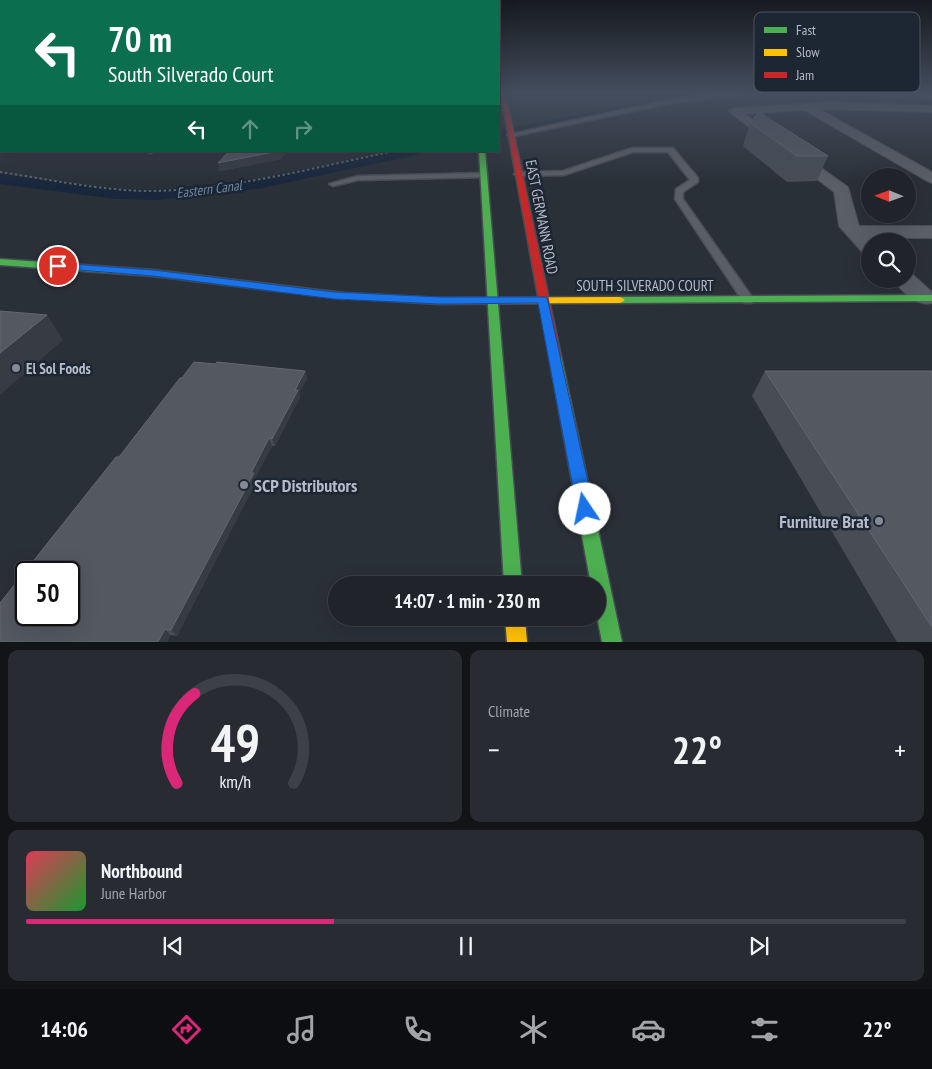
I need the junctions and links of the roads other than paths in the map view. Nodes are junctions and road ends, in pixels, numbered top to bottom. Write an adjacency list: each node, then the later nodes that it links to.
1 (510, 123): 5 (main road, EAST GERMANN ROAD)
2 (546, 123): 5 (lane)
3 (750, 123): 11 (street)
4 (836, 123): 9 (street)
5 (511, 129): 7 (main road, EAST GERMANN ROAD)
6 (482, 152): 8 (main road)
7 (518, 174): 18 (main road, EAST GERMANN ROAD); 19 (lane)
8 (484, 175): 10 (lane); 17 (main road)
9 (932, 178)
10 (333, 184)
11 (855, 232): 12 (street); 13 (street)
12 (932, 232)
13 (861, 239)
14 (0, 262): 17 (main road, SOUTH SILVERADO COURT)
15 (916, 288): 16 (street)
16 (929, 298): 19 (main road, SOUTH SILVERADO COURT)
17 (491, 300): 18 (main road, SOUTH SILVERADO COURT); 20 (main road)
18 (543, 300): 19 (main road, SOUTH SILVERADO COURT); 23 (main road, EAST GERMANN ROAD)
19 (748, 300)
20 (511, 576)
21 (516, 626): 22 (main road)
22 (517, 642)
23 (612, 642)

